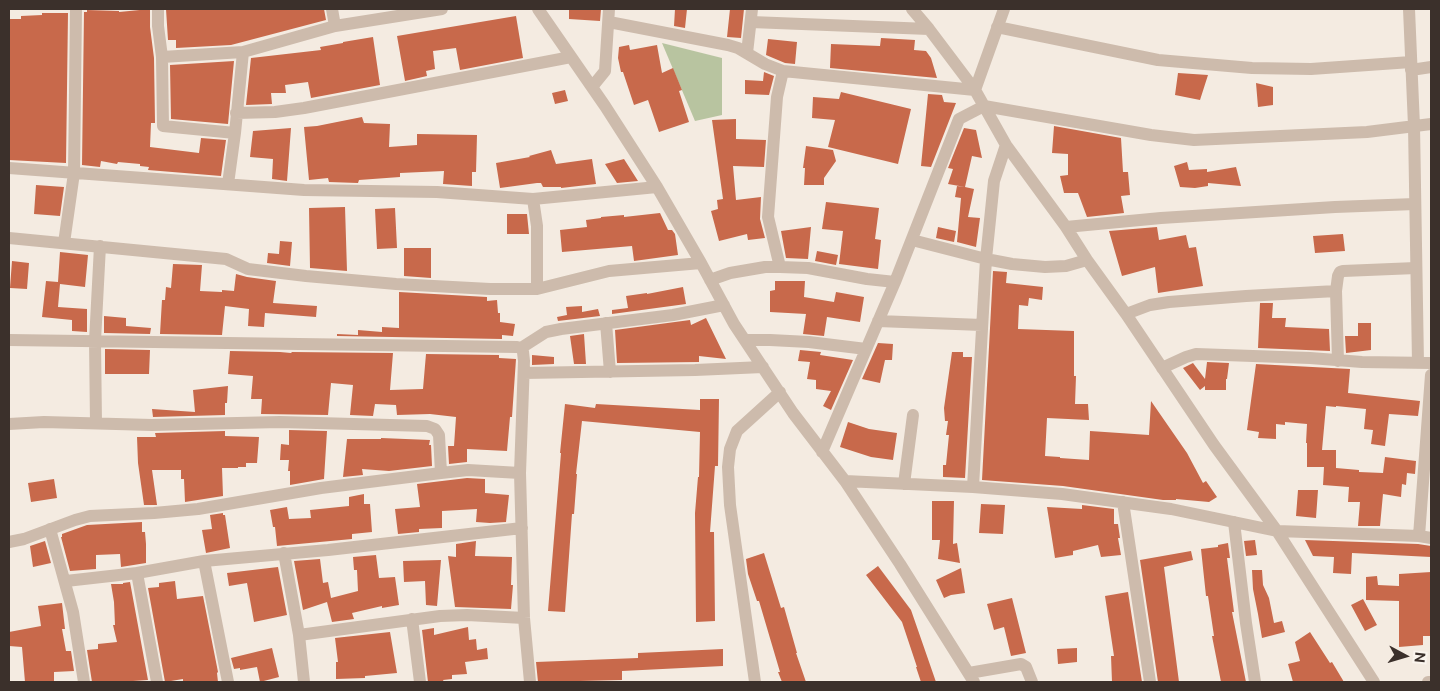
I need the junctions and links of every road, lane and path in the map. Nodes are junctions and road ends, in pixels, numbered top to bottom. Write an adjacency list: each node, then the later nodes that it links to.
1 (76, 9): 32 (street)
2 (158, 9): 18 (street)
3 (332, 9): 13 (street)
4 (442, 9): 13 (street)
5 (538, 9): 19 (street)
6 (609, 9): 11 (street)
7 (752, 9): 12 (street)
8 (912, 9): 15 (street)
9 (1004, 9): 14 (street)
10 (1409, 9): 20 (street)
11 (609, 22): 17 (street); 23 (street)
12 (751, 22): 15 (street); 17 (street)
13 (335, 26): 16 (street)
14 (997, 27): 20 (street); 24 (street)
15 (929, 29): 24 (street)
16 (243, 52): 18 (street); 26 (street)
17 (747, 53): 22 (street)
18 (162, 57): 29 (street)
19 (571, 57): 23 (street); 26 (street)
20 (1411, 66): 21 (street); 28 (street)
21 (1431, 67)
22 (783, 71): 24 (street); 45 (street)
23 (592, 86): 34 (street)
24 (975, 90): 25 (street)
25 (984, 106): 28 (street); 30 (street); 39 (street)
26 (236, 113): 29 (street)
27 (1431, 124): 28 (street)
28 (1414, 126): 36 (street)
29 (235, 133): 33 (street)
30 (1006, 145): 37 (street); 42 (street)
31 (9, 168): 32 (street)
32 (74, 173): 33 (street); 40 (street)
33 (228, 184): 35 (street)
34 (657, 188): 35 (street); 44 (street)
35 (533, 198): 49 (street)
36 (1415, 204): 37 (street); 46 (street)
37 (1066, 227): 43 (street)
38 (9, 238): 40 (street)
39 (912, 240): 42 (street); 48 (street)
40 (64, 243): 41 (street)
41 (100, 246): 49 (street); 58 (street)
42 (986, 259): 43 (street); 55 (street)
43 (1087, 260): 52 (street)
44 (701, 263): 47 (street); 49 (street)
45 (780, 267): 47 (street); 48 (street)
46 (1416, 268): 50 (street); 62 (street)
47 (710, 280): 51 (street)
48 (895, 282): 53 (street)
49 (537, 290)
50 (1336, 291): 52 (street); 61 (street)
51 (724, 305): 54 (street); 57 (street)
52 (1126, 314): 65 (street)
53 (878, 321): 55 (street); 60 (street)
54 (606, 323): 59 (street); 66 (street)
55 (982, 325): 78 (street)
56 (9, 340): 58 (street)
57 (746, 340): 60 (street); 64 (street)
58 (95, 341): 59 (street); 72 (street)
59 (521, 348): 67 (street)
60 (866, 350): 73 (street)
61 (1338, 361): 62 (street); 65 (street)
62 (1418, 363): 63 (street)
63 (1431, 363)
64 (763, 367): 66 (street); 69 (street)
65 (1162, 368): 83 (street)
66 (610, 372): 67 (street)
67 (524, 374): 75 (street)
68 (1431, 375): 84 (street)
69 (780, 392): 73 (street); 100 (street)
70 (913, 415): 77 (street)
71 (9, 424): 72 (street)
72 (96, 424): 74 (street)
73 (822, 452): 76 (street)
74 (441, 472): 75 (street); 82 (street)
75 (520, 473): 81 (street)
76 (845, 481): 77 (street); 93 (street)
77 (904, 484): 78 (street)
78 (973, 487): 79 (street)
79 (1123, 502): 80 (street); 102 (street)
80 (1234, 522): 83 (street); 103 (street)
81 (522, 528): 86 (street); 90 (street)
82 (50, 529): 85 (street); 89 (street)
83 (1278, 531): 84 (street); 104 (street)
84 (1425, 537)
85 (9, 542)
86 (284, 553): 87 (street); 92 (street)
87 (204, 561): 88 (street); 96 (street)
88 (137, 573): 89 (street); 95 (street)
89 (66, 581): 94 (street)
90 (524, 618): 91 (street); 99 (street)
91 (412, 619): 92 (street); 98 (street)
92 (299, 635): 97 (street)
93 (971, 678): 101 (street)
94 (84, 682)
95 (157, 682)
96 (228, 682)
97 (304, 682)
98 (420, 682)
99 (530, 682)
100 (755, 682)
101 (1032, 682)
102 (1150, 682)
103 (1255, 682)
104 (1374, 682)

